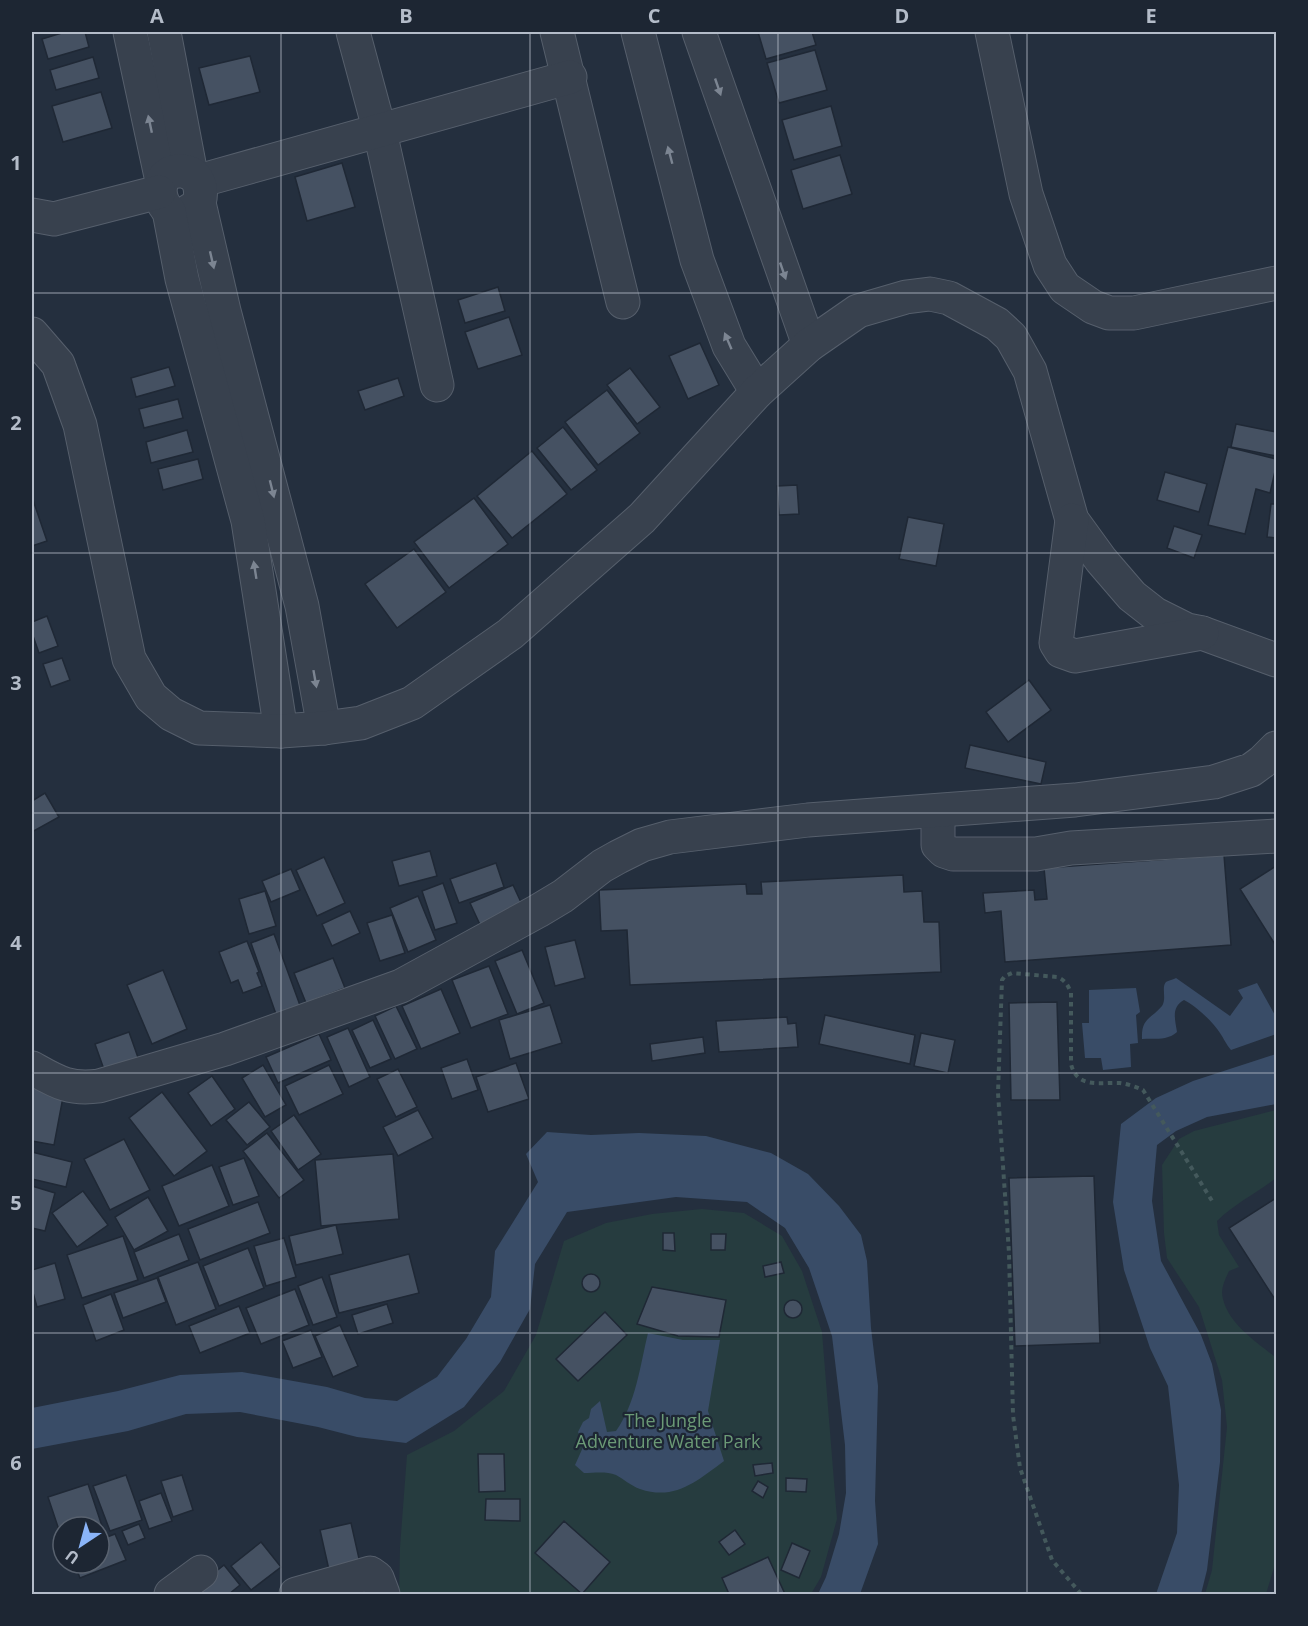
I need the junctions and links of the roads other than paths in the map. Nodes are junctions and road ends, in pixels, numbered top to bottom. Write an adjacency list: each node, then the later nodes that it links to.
1 (352, 32): 9 (street)
2 (557, 32): 8 (street)
3 (638, 32): 19 (street, one-way to 3)
4 (699, 32): 15 (street, one-way to 15)
5 (992, 32): 12 (street)
6 (165, 39): 7 (street); 10 (street)
7 (132, 42): 10 (street, one-way to 7)
8 (570, 78): 9 (street); 13 (street)
9 (380, 132): 10 (street); 18 (street)
10 (180, 190): 11 (street); 16 (street, one-way to 16); 17 (street)
11 (32, 215)
12 (1276, 283)
13 (623, 302)
14 (32, 334): 28 (street)
15 (809, 345): 19 (street); 22 (street)
16 (236, 351): 17 (street); 20 (street)
17 (204, 363): 21 (street)
18 (436, 385)
19 (757, 392): 27 (street)
20 (263, 452): 21 (street); 23 (street, one-way to 23)
21 (231, 459): 24 (street, one-way to 21)
22 (1072, 520): 25 (street); 25 (street)
23 (302, 606): 24 (street); 27 (street, one-way to 27)
24 (262, 616): 28 (street)
25 (1202, 633): 26 (street)
26 (1276, 660)
27 (324, 728): 28 (street)
28 (280, 731)
29 (1276, 748): 30 (street)
30 (938, 811): 31 (street); 32 (street)
31 (1276, 836)
32 (32, 1068)
33 (201, 1572): 34 (street)
34 (171, 1594)
35 (296, 1594): 36 (street)
36 (383, 1594)

